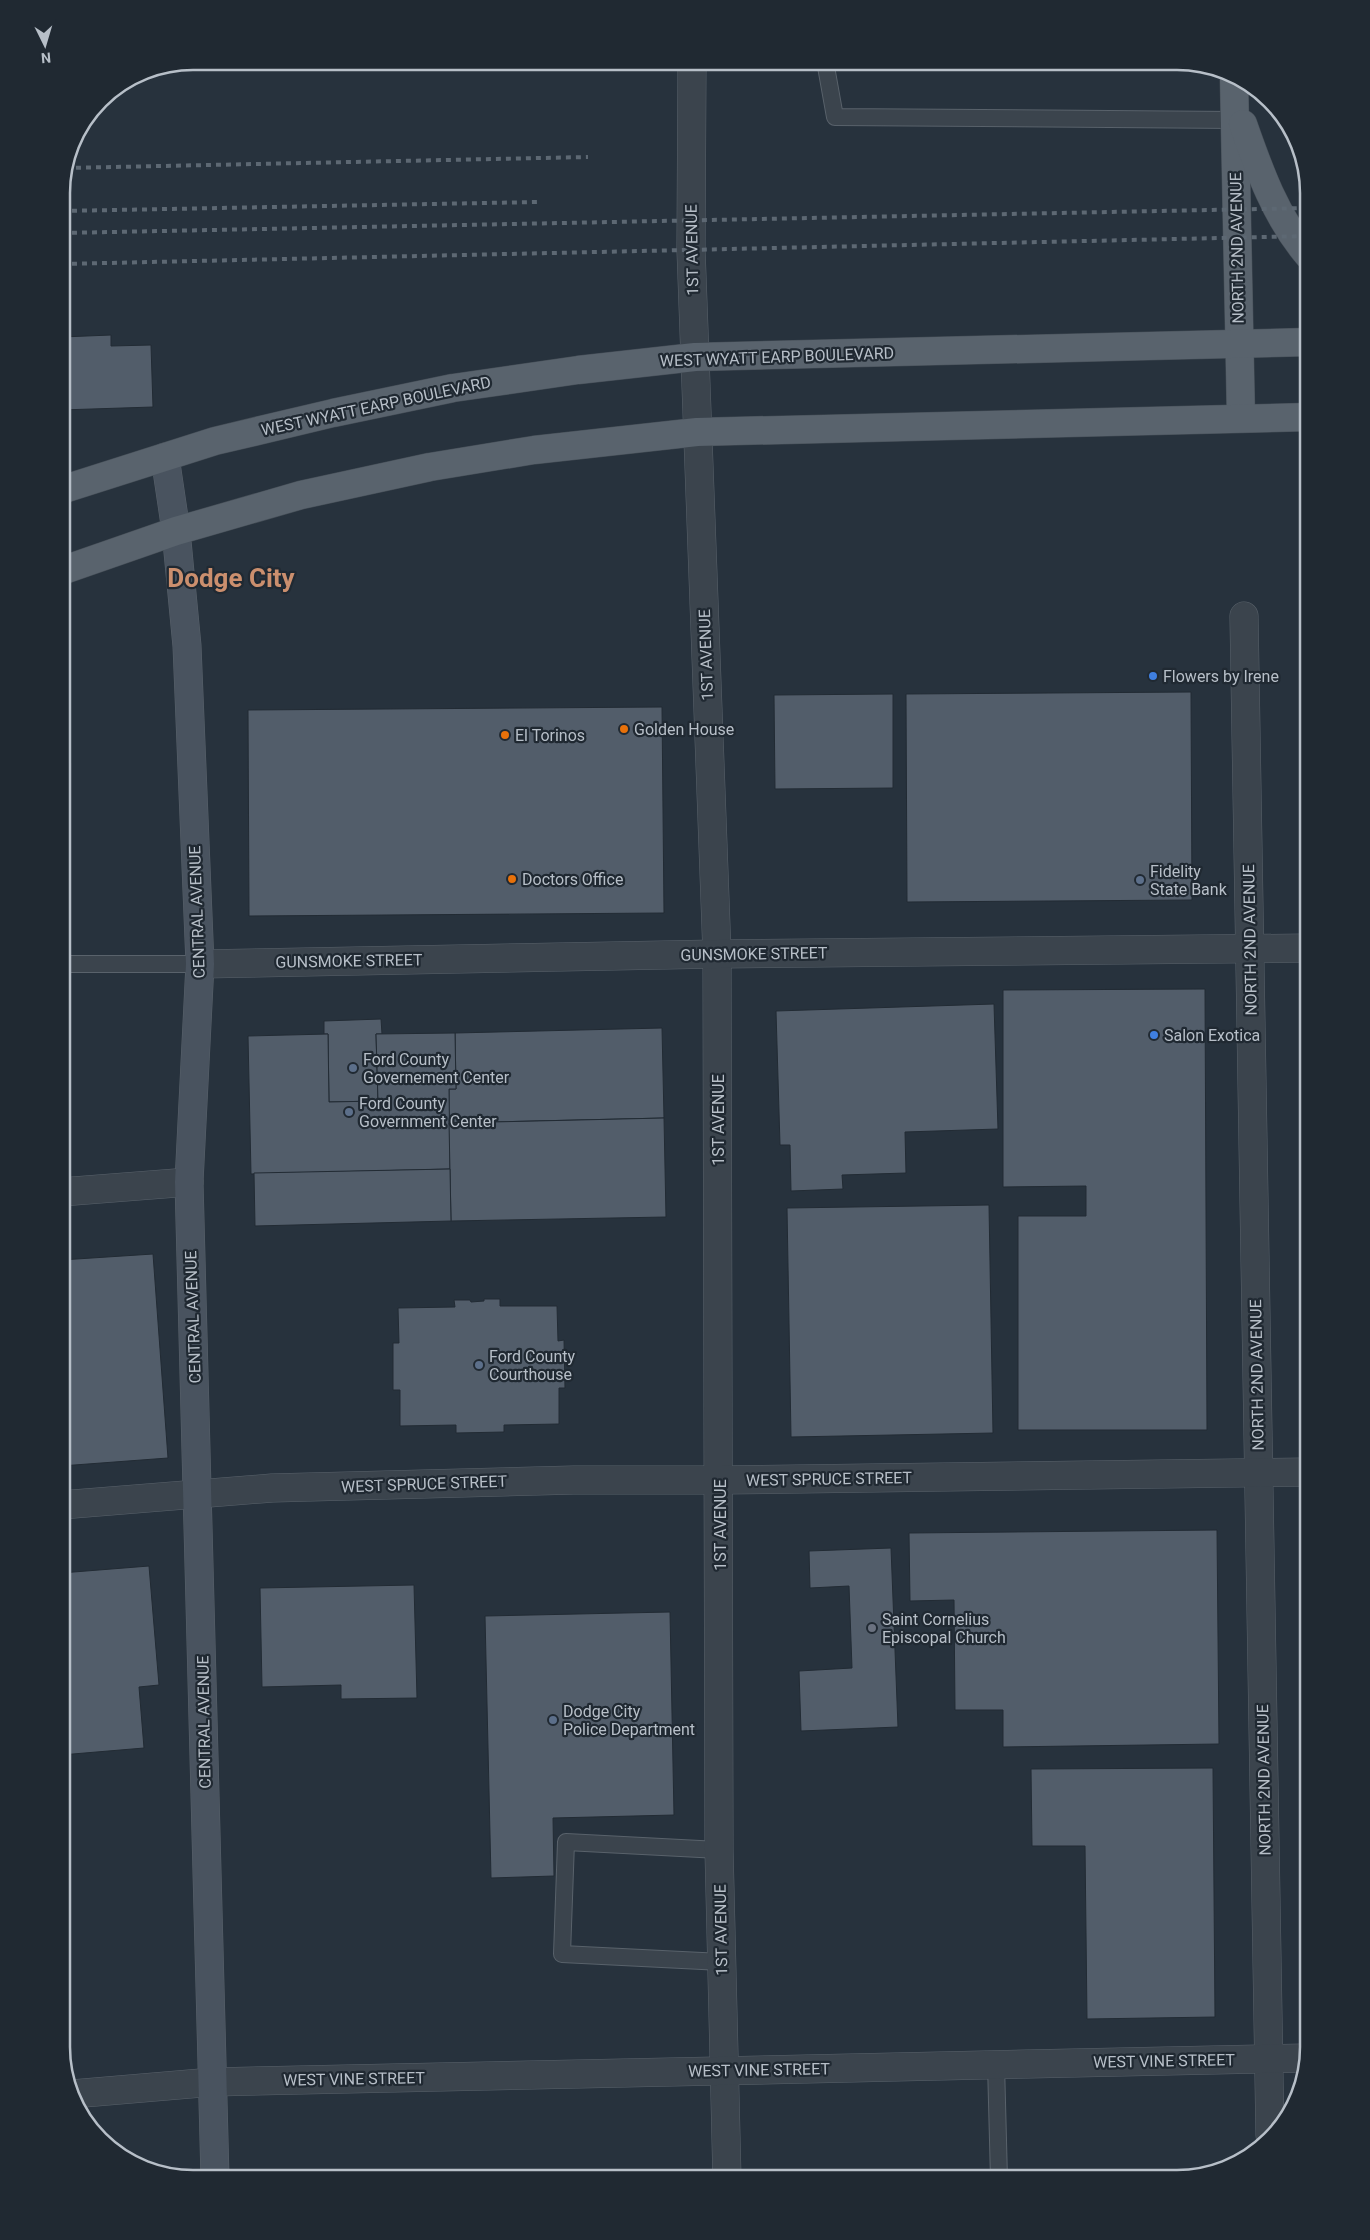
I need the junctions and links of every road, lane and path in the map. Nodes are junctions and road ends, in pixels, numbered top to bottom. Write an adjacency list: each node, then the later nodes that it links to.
1 (692, 70): 7 (street, 1ST AVENUE)
2 (826, 70): 3 (lane)
3 (1234, 100): 4 (main road); 6 (main road, NORTH 2ND AVENUE)
4 (1300, 245)
5 (1300, 342): 6 (main road, WEST WYATT EARP BOULEVARD)
6 (1238, 344): 7 (main road, WEST WYATT EARP BOULEVARD); 9 (main road, NORTH 2ND AVENUE)
7 (694, 357): 10 (street, 1ST AVENUE); 11 (main road, WEST WYATT EARP BOULEVARD)
8 (1300, 417): 9 (main road)
9 (1241, 418): 10 (main road)
10 (697, 432): 13 (main road); 18 (street, 1ST AVENUE)
11 (165, 457): 12 (main road, WEST WYATT EARP BOULEVARD); 13 (street, CENTRAL AVENUE)
12 (70, 487)
13 (176, 531): 14 (main road); 20 (street, CENTRAL AVENUE)
14 (70, 568)
15 (1244, 616): 17 (street, NORTH 2ND AVENUE)
16 (1300, 948): 17 (street, GUNSMOKE STREET)
17 (1250, 950): 18 (street, GUNSMOKE STREET); 24 (street, NORTH 2ND AVENUE)
18 (718, 954): 20 (street, GUNSMOKE STREET); 25 (street, 1ST AVENUE)
19 (70, 964): 20 (lane)
20 (200, 964): 21 (street, CENTRAL AVENUE)
21 (189, 1182): 22 (street); 26 (street, CENTRAL AVENUE)
22 (70, 1191)
23 (1300, 1472): 24 (street, WEST SPRUCE STREET)
24 (1259, 1473): 25 (street, WEST SPRUCE STREET); 30 (street, NORTH 2ND AVENUE)
25 (720, 1480): 26 (street, WEST SPRUCE STREET); 28 (street, 1ST AVENUE)
26 (199, 1493): 27 (street, WEST SPRUCE STREET); 34 (street, CENTRAL AVENUE)
27 (70, 1504)
28 (720, 1850): 29 (street, 1ST AVENUE); 29 (lane)
29 (722, 1962): 33 (street, 1ST AVENUE)
30 (1269, 2058): 31 (street, WEST VINE STREET); 32 (street, WEST VINE STREET); 36 (street, NORTH 2ND AVENUE)
31 (1299, 2058)
32 (996, 2064): 33 (street, WEST VINE STREET); 39 (lane)
33 (724, 2071): 34 (street, WEST VINE STREET); 38 (street, 1ST AVENUE)
34 (213, 2082): 35 (street, WEST VINE STREET); 37 (street, CENTRAL AVENUE)
35 (80, 2093)
36 (1270, 2127)
37 (215, 2170)
38 (727, 2170)
39 (999, 2170)

